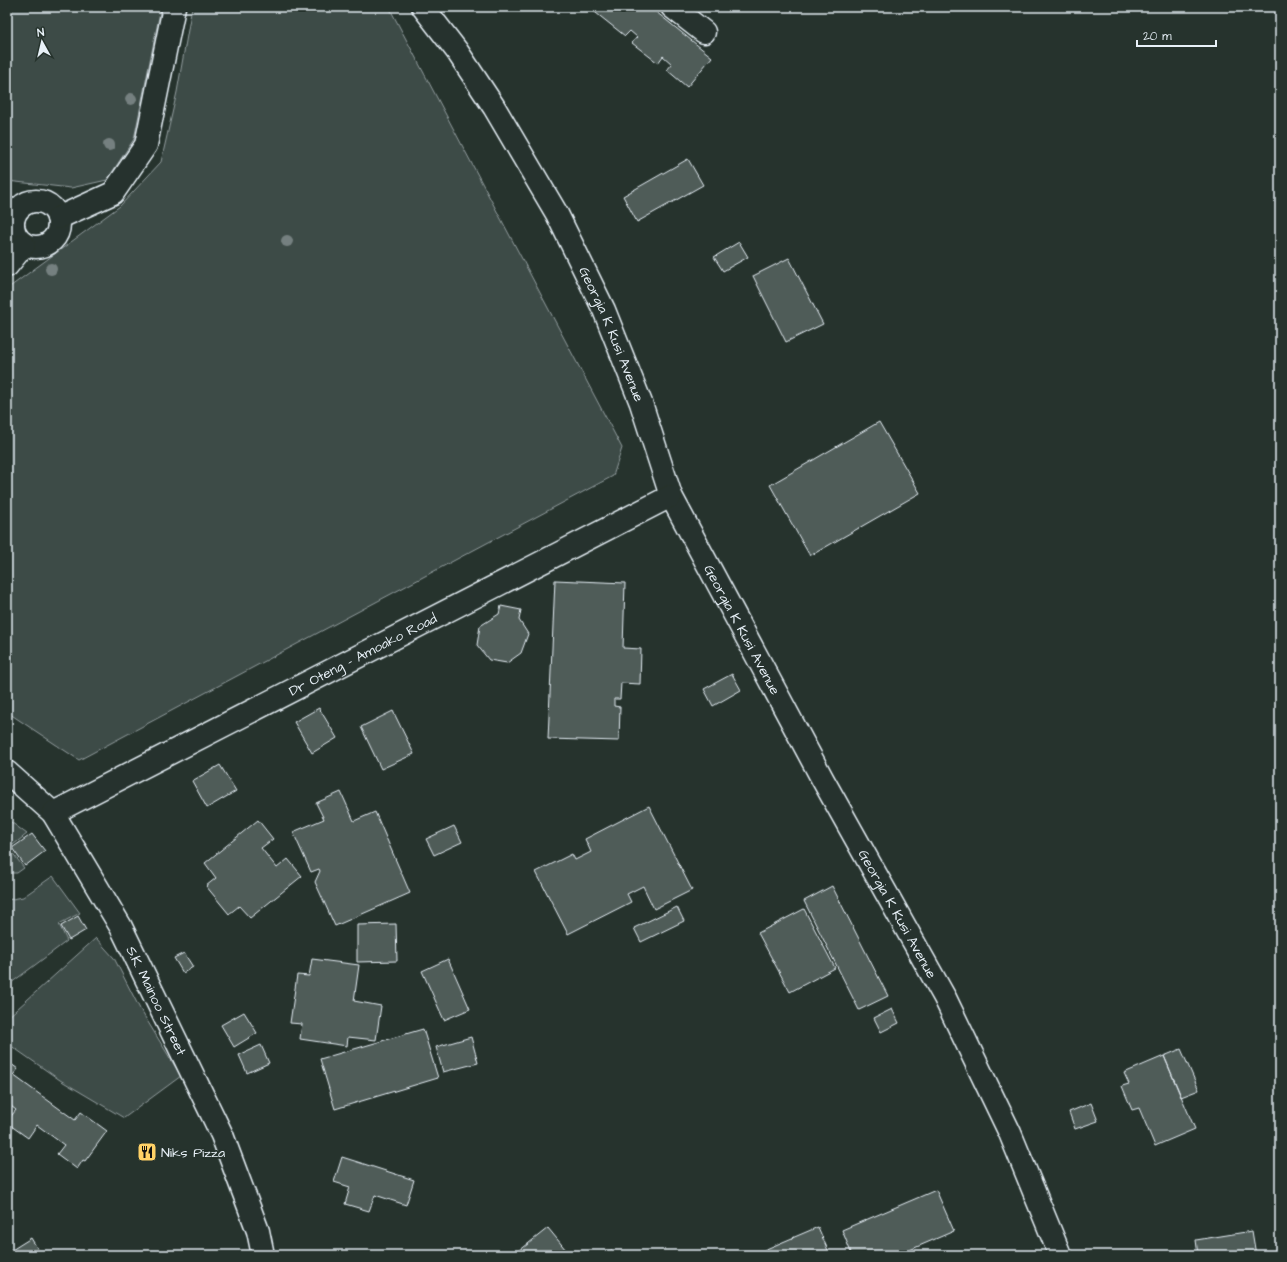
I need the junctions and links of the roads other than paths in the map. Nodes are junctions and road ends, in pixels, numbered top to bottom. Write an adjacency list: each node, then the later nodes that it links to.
1 (174, 7): 6 (street)
2 (423, 7): 9 (street, Georgia K Kusi Avenue)
3 (672, 7): 4 (street)
4 (704, 32)
5 (14, 203): 6 (street); 7 (street)
6 (58, 218): 7 (street)
7 (24, 245): 8 (street)
8 (7, 266)
9 (671, 496): 11 (street, Dr Oteng - Amoako Road); 13 (street, Georgia K Kusi Avenue)
10 (7, 772): 11 (street, S.K. Mainoo Street)
11 (53, 813): 12 (street, S.K. Mainoo Street)
12 (263, 1255)
13 (1060, 1255)

